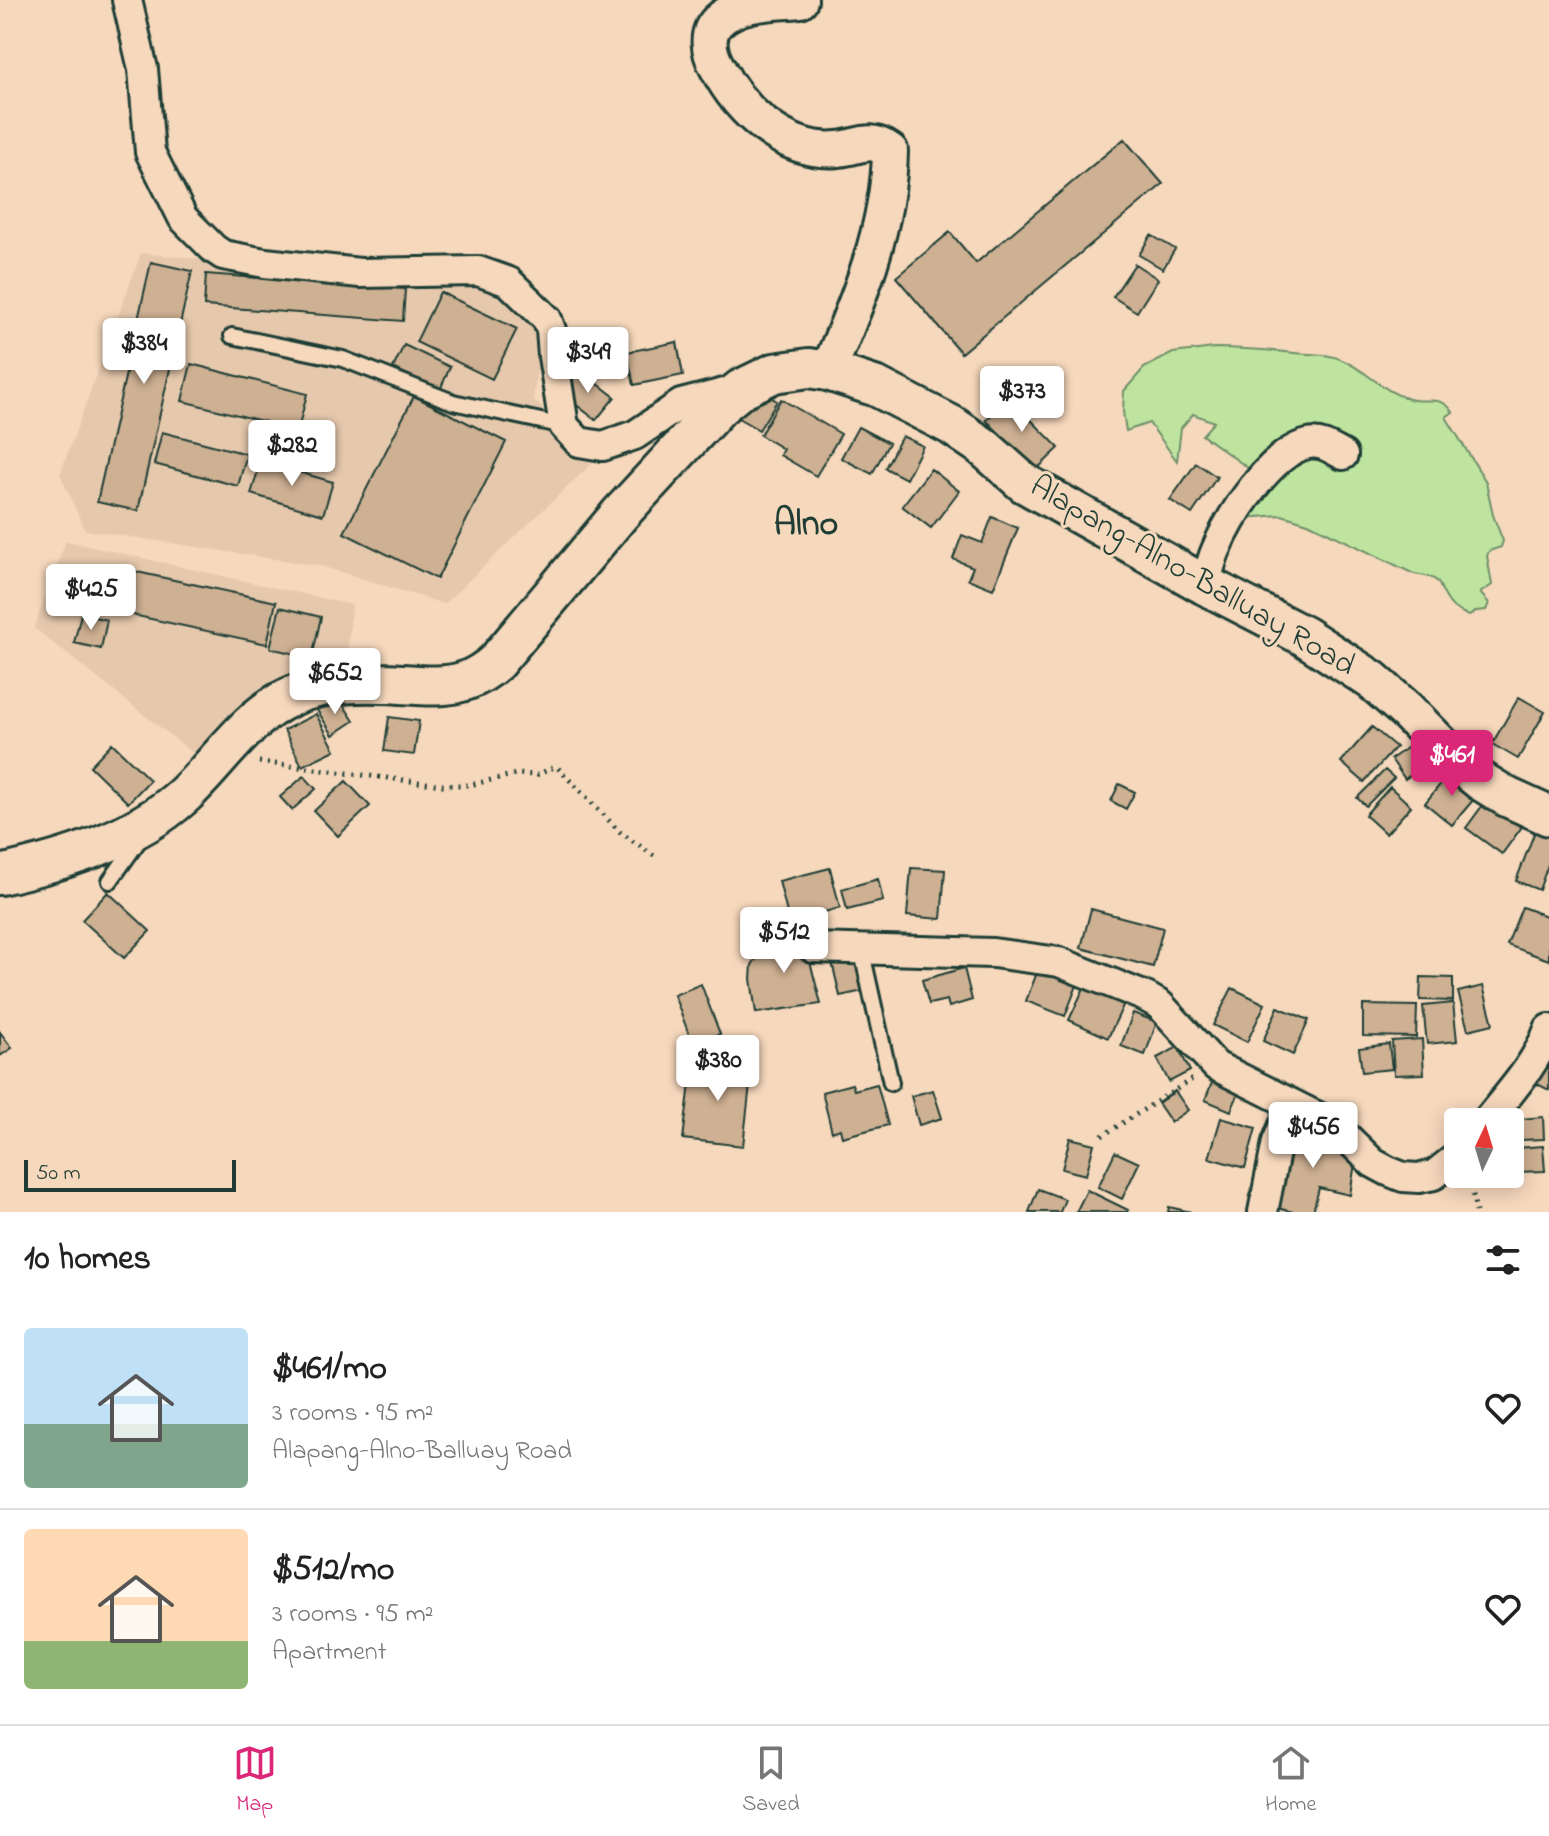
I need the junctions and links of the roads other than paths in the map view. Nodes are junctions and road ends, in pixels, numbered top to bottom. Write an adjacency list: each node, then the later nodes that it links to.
1 (127, 0): 6 (street)
2 (800, 0): 4 (street)
3 (232, 336): 6 (lane)
4 (828, 371): 5 (main road, Alapang-Alno-Balluay Road); 8 (main road, Alapang-Alno-Balluay Road)
5 (741, 389): 6 (street); 10 (main road, Alapang-Alno-Balluay Road)
6 (564, 426)
7 (1343, 455): 8 (street)
8 (1205, 585): 9 (main road, Alapang-Alno-Balluay Road)
9 (1549, 816)
10 (153, 820): 11 (main road, Alapang-Alno-Balluay Road); 12 (lane)
11 (0, 875)
12 (110, 881)
13 (813, 948): 14 (street)
14 (861, 948): 16 (lane); 17 (street)
15 (1549, 1029): 18 (street)
16 (891, 1083)
17 (1292, 1106): 19 (street); 20 (street)
18 (1497, 1108)
19 (1444, 1167)
20 (1263, 1212)

